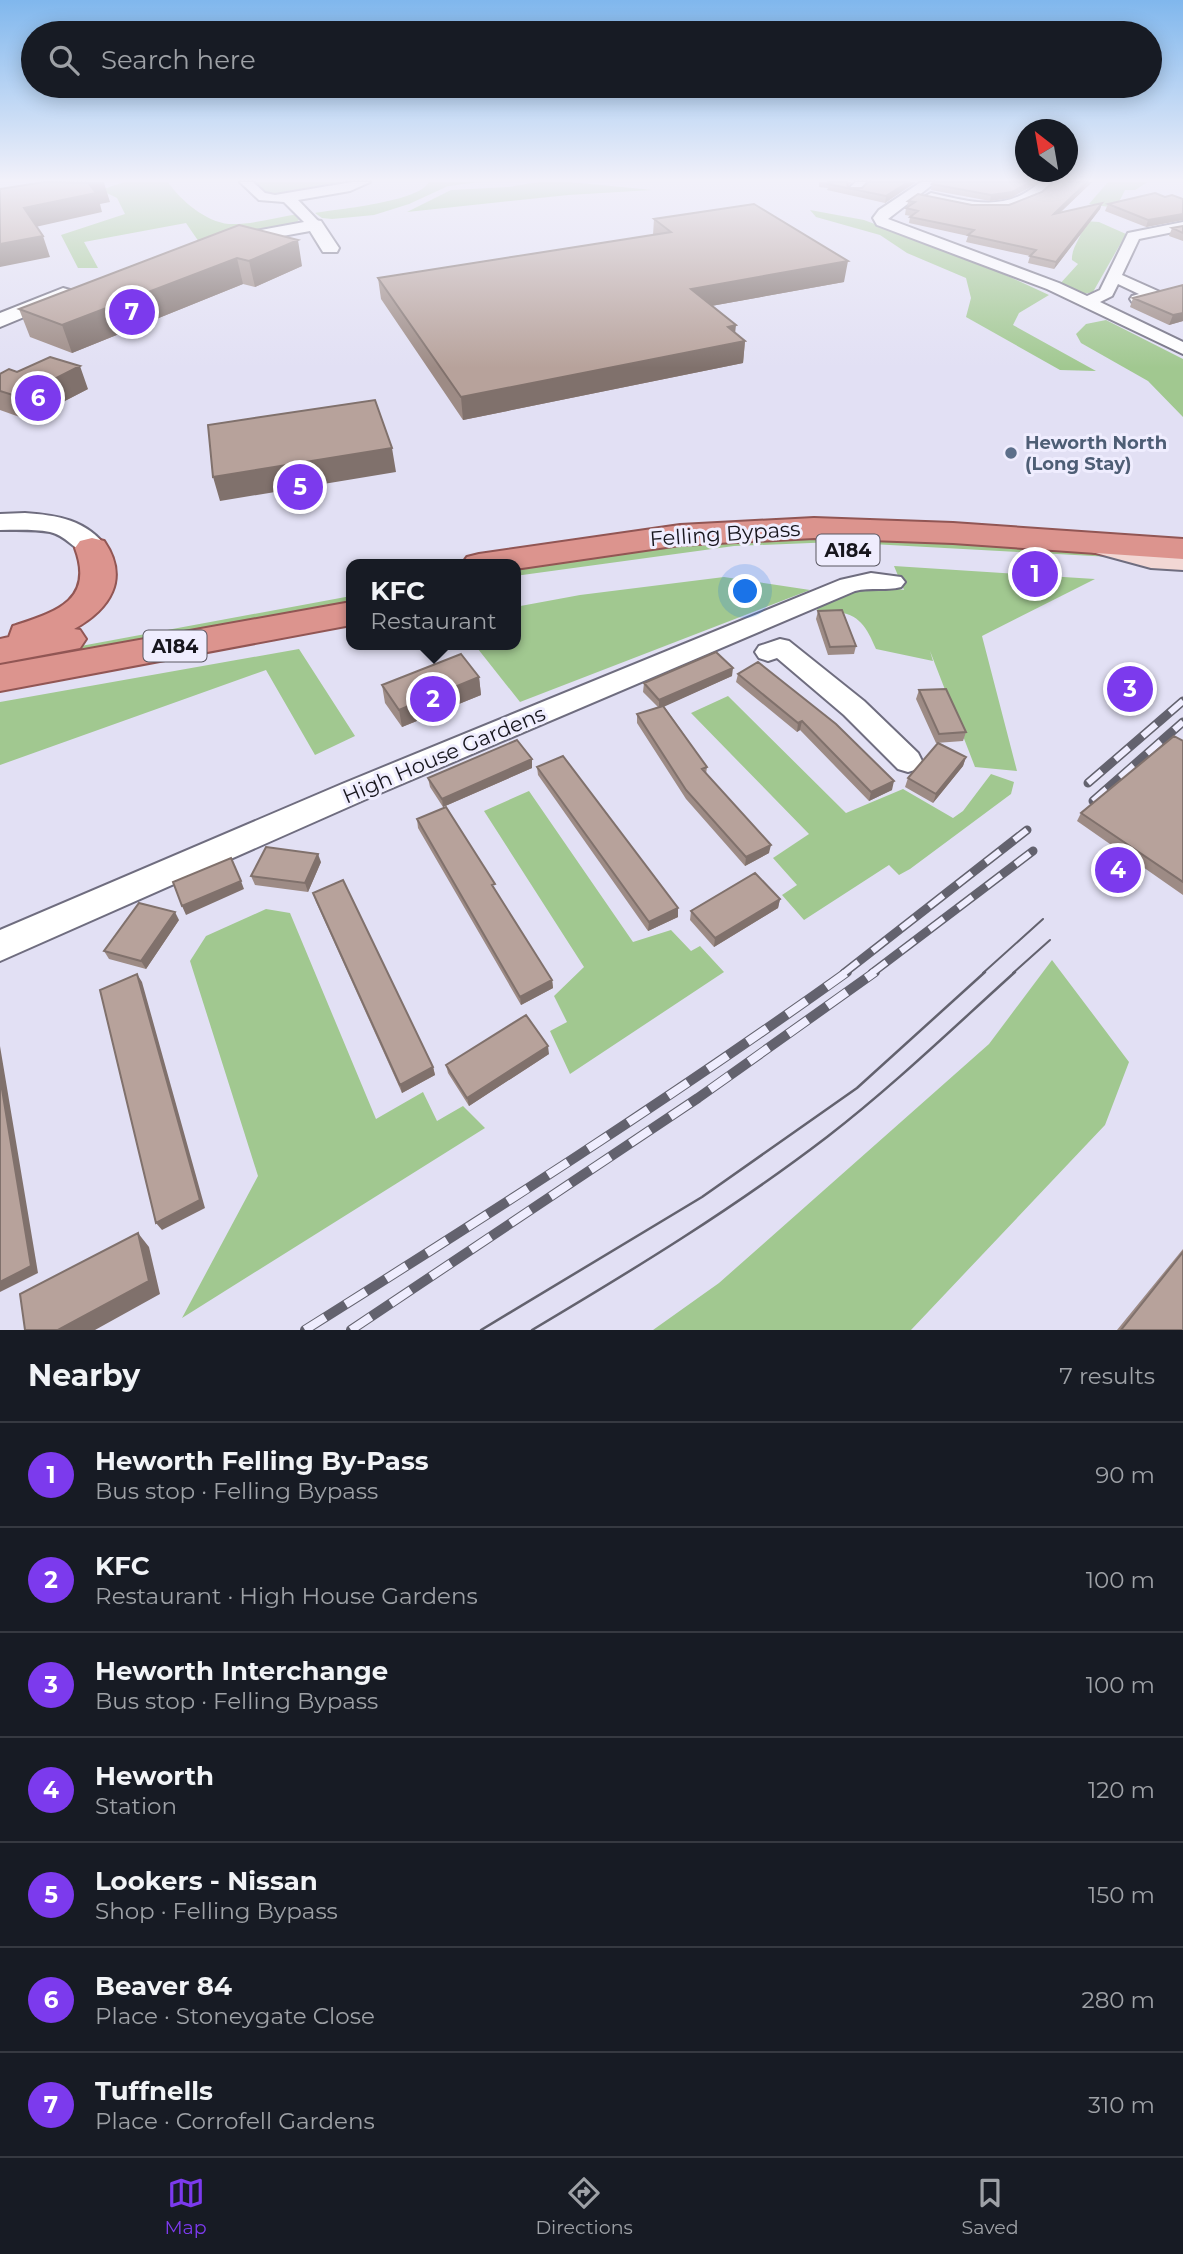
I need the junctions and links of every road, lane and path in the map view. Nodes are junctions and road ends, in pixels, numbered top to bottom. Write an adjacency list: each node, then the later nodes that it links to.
1 (213, 244): 5 (street)
2 (328, 244): 6 (street)
3 (943, 244): 10 (street)
4 (1129, 244): 7 (street)
5 (203, 246)
6 (330, 247)
7 (1112, 276): 9 (street); 10 (street)
8 (81, 286): 11 (street)
9 (1138, 299)
10 (1086, 303): 12 (street)
11 (0, 321)
12 (1183, 349)
13 (0, 522): 15 (street)
14 (1104, 545): 16 (highway, Felling Bypass / A184); 17 (highway, Felling Bypass / A184); 18 (main road)
15 (92, 548): 24 (highway)
16 (1183, 550)
17 (514, 559)
18 (1183, 560)
19 (1183, 573): 21 (highway, Felling Bypass / A184)
20 (893, 582): 29 (street, High House Gardens)
21 (521, 583)
22 (346, 589): 25 (highway, A184)
23 (346, 614): 27 (highway, A184)
24 (0, 642)
25 (0, 651)
26 (768, 652): 28 (street)
27 (0, 678)
28 (908, 761)
29 (0, 946)

